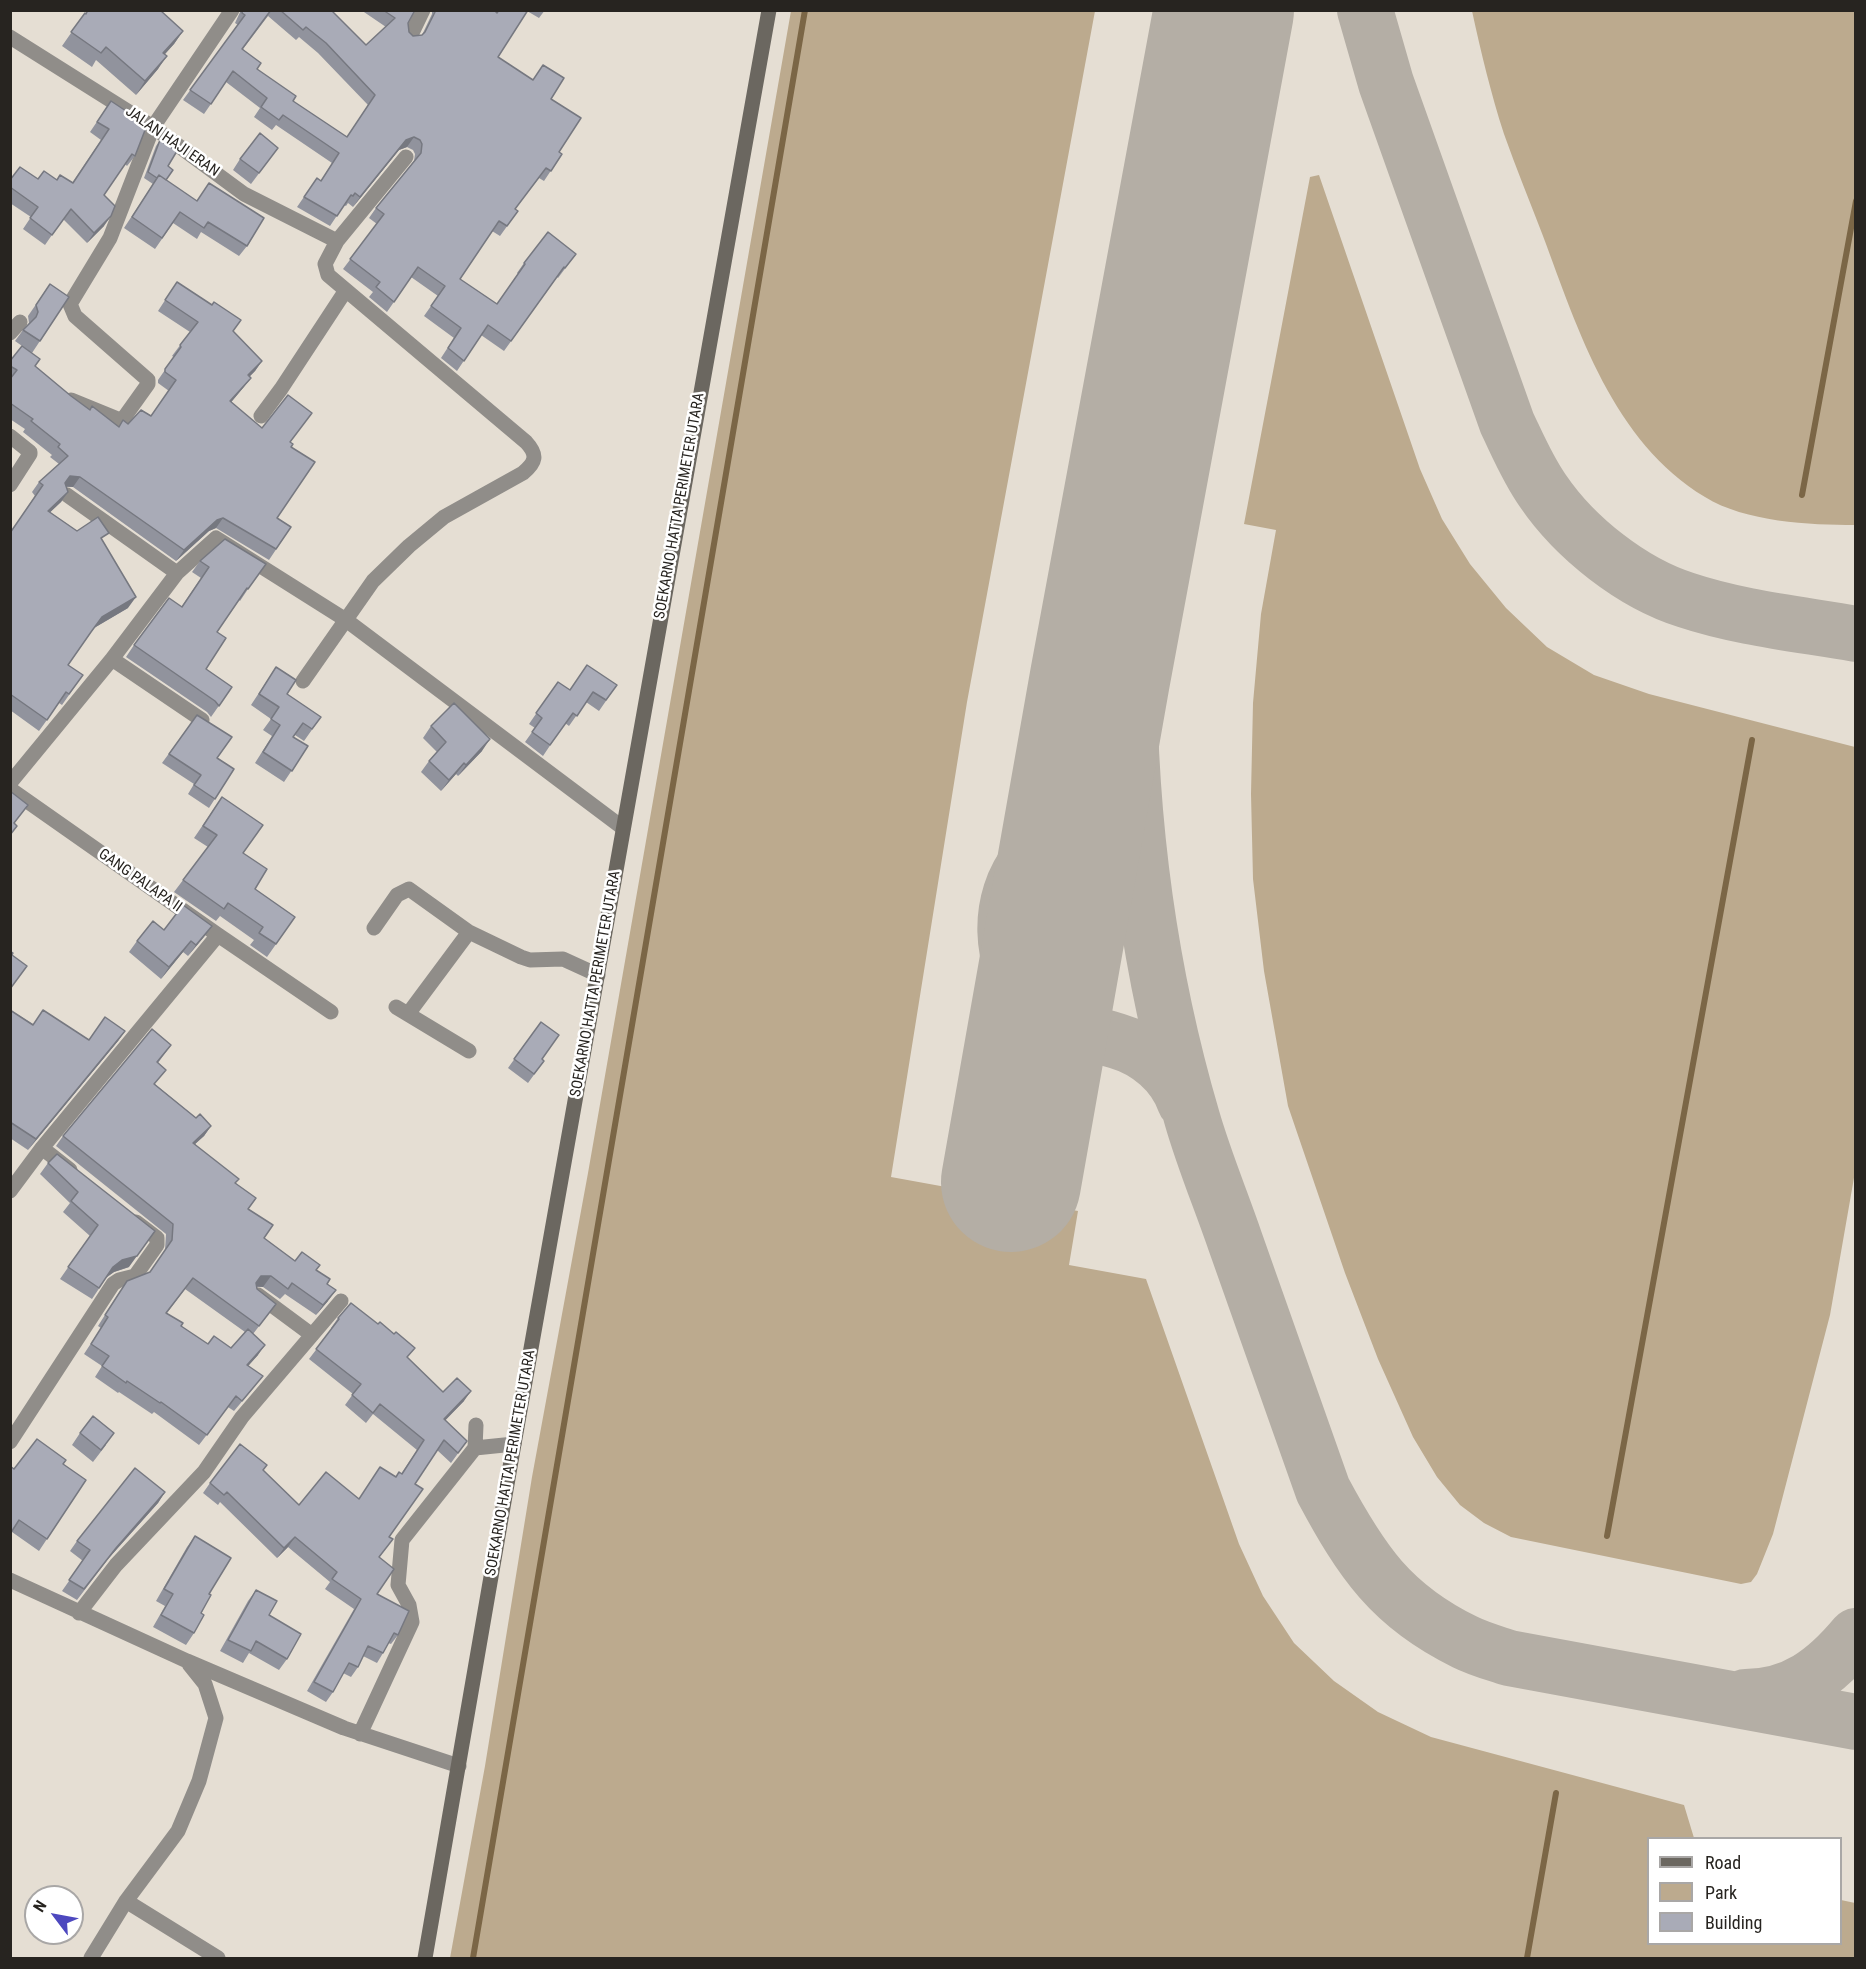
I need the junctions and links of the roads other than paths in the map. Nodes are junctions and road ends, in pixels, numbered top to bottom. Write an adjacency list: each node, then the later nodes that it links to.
1 (232, 10): 6 (street)
2 (423, 10): 5 (street)
3 (769, 10): 22 (main road, SOEKARNO HATTA PERIMETER UTARA)
4 (10, 37): 6 (street, JALAN HAJI ERAN)
5 (410, 37)
6 (153, 127): 8 (street, JALAN HAJI ERAN); 10 (street)
7 (406, 157): 8 (street)
8 (337, 241): 9 (street)
9 (346, 290): 11 (street); 16 (street)
10 (71, 400)
11 (261, 416)
12 (10, 436): 13 (street)
13 (10, 484)
14 (67, 495): 15 (street)
15 (177, 573): 16 (street); 17 (street)
16 (346, 620): 18 (street); 22 (street)
17 (112, 660): 19 (street); 20 (street)
18 (303, 681)
19 (202, 720)
20 (10, 783)
21 (10, 789): 25 (street, GANG PALAPA II)
22 (623, 828): 26 (main road, SOEKARNO HATTA PERIMETER UTARA)
23 (374, 928): 24 (street)
24 (469, 932): 26 (street); 28 (street)
25 (218, 935): 27 (street, GANG PALAPA II); 29 (street)
26 (598, 975): 38 (main road, SOEKARNO HATTA PERIMETER UTARA)
27 (331, 1012)
28 (469, 1051)
29 (42, 1148): 30 (street); 31 (street)
30 (86, 1183)
31 (10, 1191)
32 (121, 1210): 37 (street)
33 (258, 1295): 35 (street)
34 (341, 1301): 35 (street)
35 (312, 1335): 41 (street)
36 (476, 1425): 39 (street)
37 (10, 1442)
38 (514, 1444): 39 (street); 44 (main road, SOEKARNO HATTA PERIMETER UTARA)
39 (475, 1448): 43 (street)
40 (10, 1581): 41 (street)
41 (79, 1612): 42 (street)
42 (187, 1661): 43 (street); 45 (street)
43 (360, 1734): 44 (street)
44 (459, 1766): 48 (main road, SOEKARNO HATTA PERIMETER UTARA)
45 (126, 1901): 46 (street); 47 (street)
46 (91, 1959)
47 (218, 1959)
48 (425, 1959)

